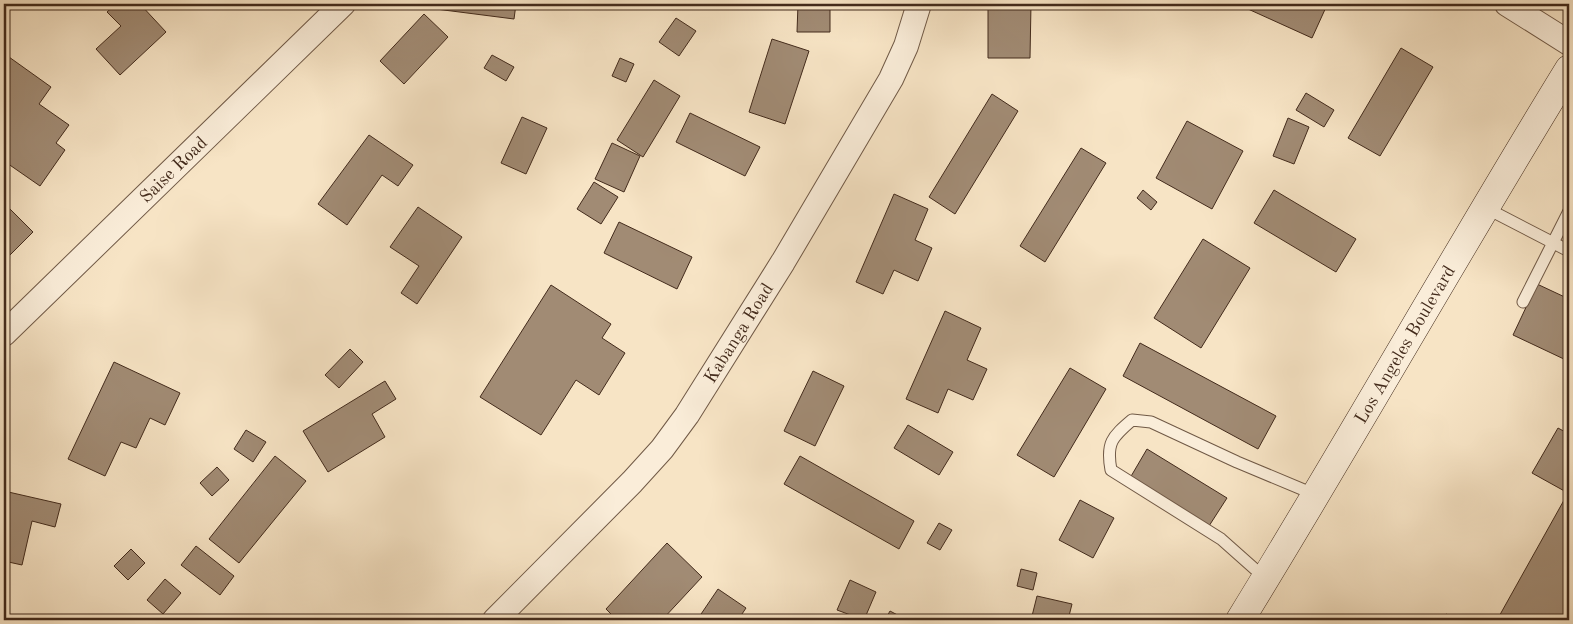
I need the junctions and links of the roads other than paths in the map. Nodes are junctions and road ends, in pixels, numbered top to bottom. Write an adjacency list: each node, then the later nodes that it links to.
1 (342, 4): 11 (street, Saise Road)
2 (919, 4): 14 (street, Kabanga Road)
3 (1507, 4): 4 (street)
4 (1569, 43)
5 (1569, 69): 6 (main road, Los Angeles Boulevard)
6 (1484, 207): 8 (lane); 12 (main road, Los Angeles Boulevard)
7 (1569, 211): 8 (lane)
8 (1551, 242): 9 (lane); 10 (lane)
9 (1569, 251)
10 (1523, 302)
11 (4, 334)
12 (1316, 496): 13 (main road, Los Angeles Boulevard); 13 (lane)
13 (1266, 579): 15 (main road, Los Angeles Boulevard)
14 (495, 620)
15 (1240, 620)

